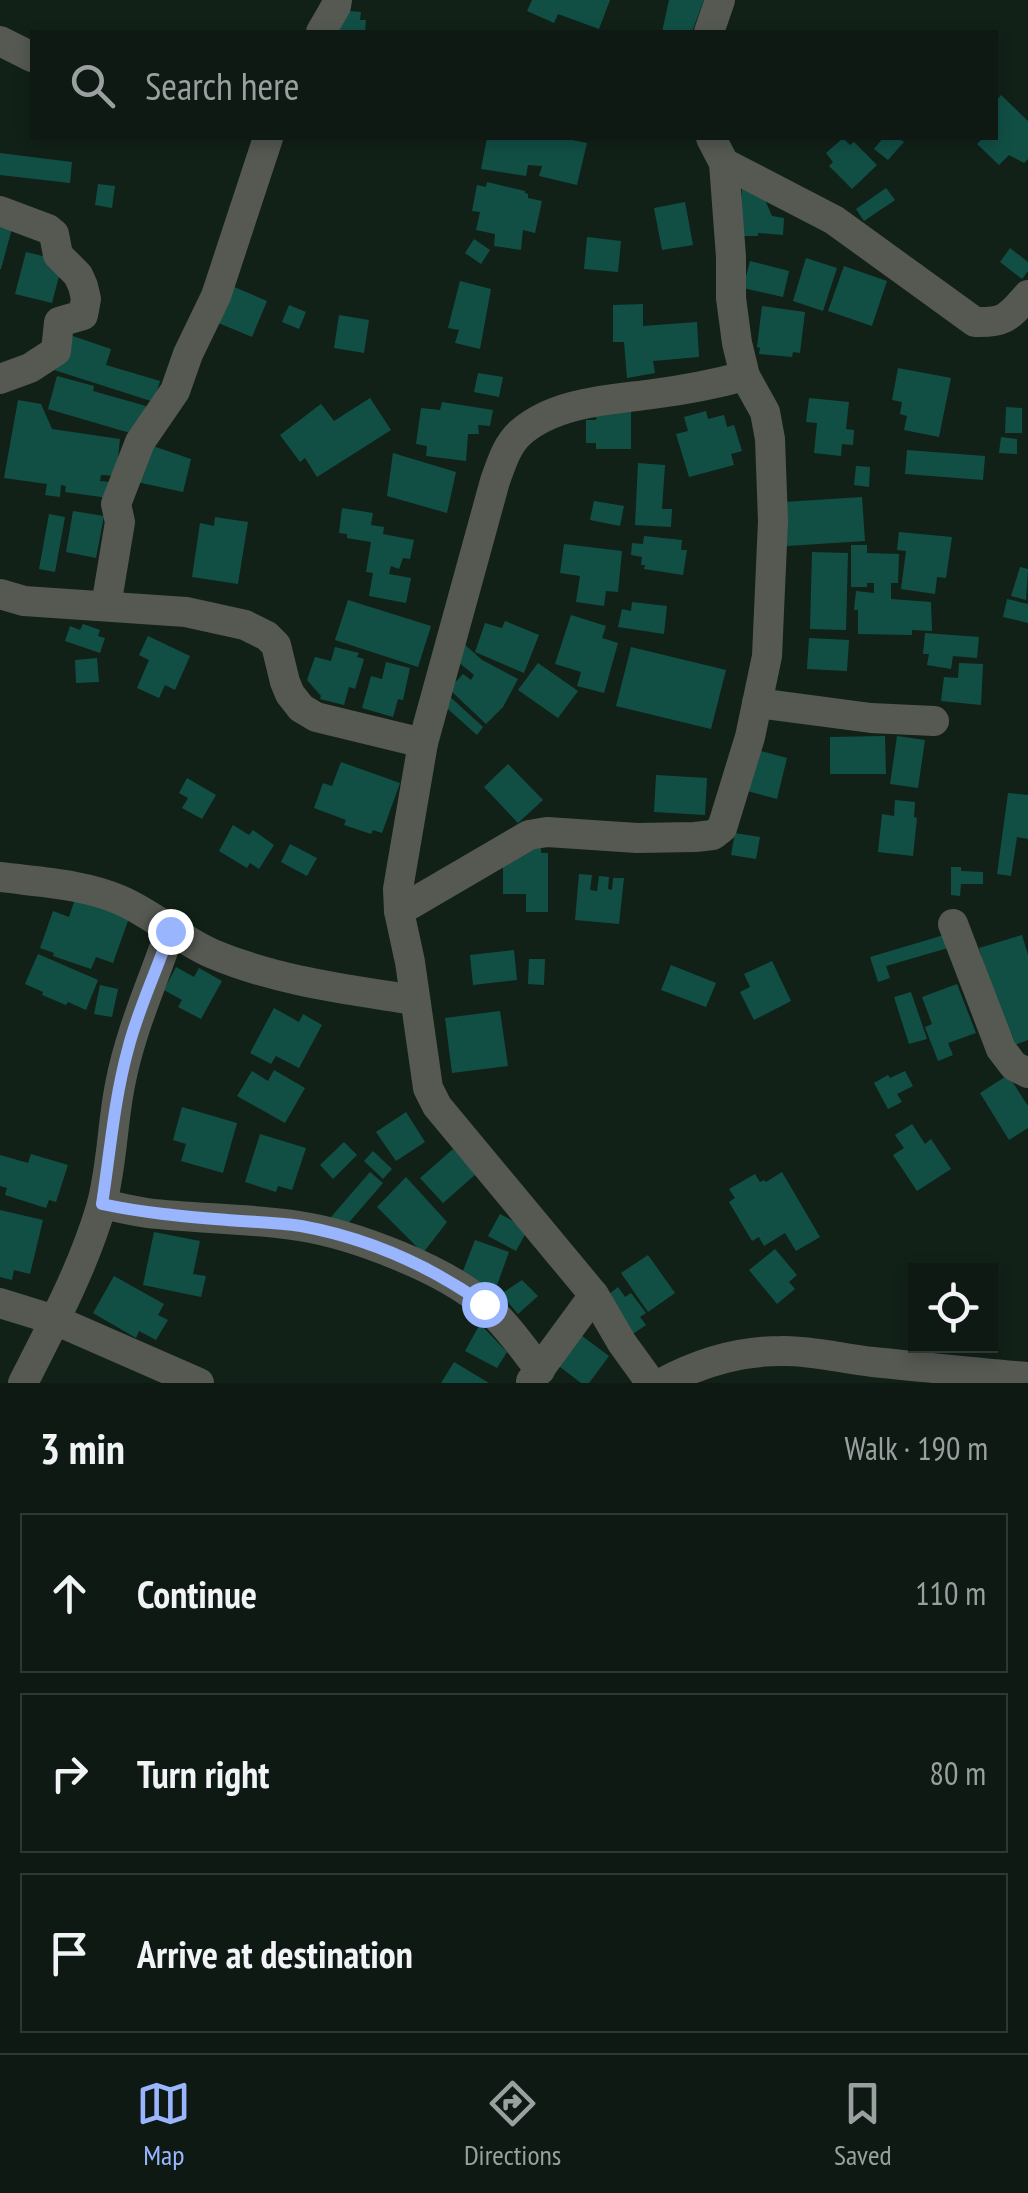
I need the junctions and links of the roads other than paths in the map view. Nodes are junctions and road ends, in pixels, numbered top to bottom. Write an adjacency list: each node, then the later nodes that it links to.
1 (337, 0): 3 (street)
2 (720, 0): 4 (street)
3 (322, 30)
4 (709, 30)
5 (0, 40): 6 (street)
6 (30, 56)
7 (262, 140): 14 (street)
8 (717, 150): 10 (street); 11 (street)
9 (0, 211): 12 (street)
10 (1028, 295)
11 (746, 376): 15 (street); 17 (street)
12 (0, 379)
13 (0, 594): 14 (street)
14 (106, 606): 17 (street)
15 (757, 703): 16 (street); 19 (street)
16 (934, 720)
17 (423, 743): 19 (street)
18 (0, 877): 21 (street)
19 (399, 912): 22 (street)
20 (953, 924): 23 (street)
21 (170, 931): 22 (street); 24 (street)
22 (414, 1000): 25 (street)
23 (1028, 1072)
24 (102, 1204): 27 (street); 28 (street)
25 (594, 1295): 28 (street); 32 (street)
26 (0, 1302): 27 (street)
27 (55, 1320): 30 (street); 31 (street)
28 (535, 1376)
29 (1028, 1376): 33 (street)
30 (22, 1383)
31 (198, 1383)
32 (651, 1383)
33 (662, 1383)

